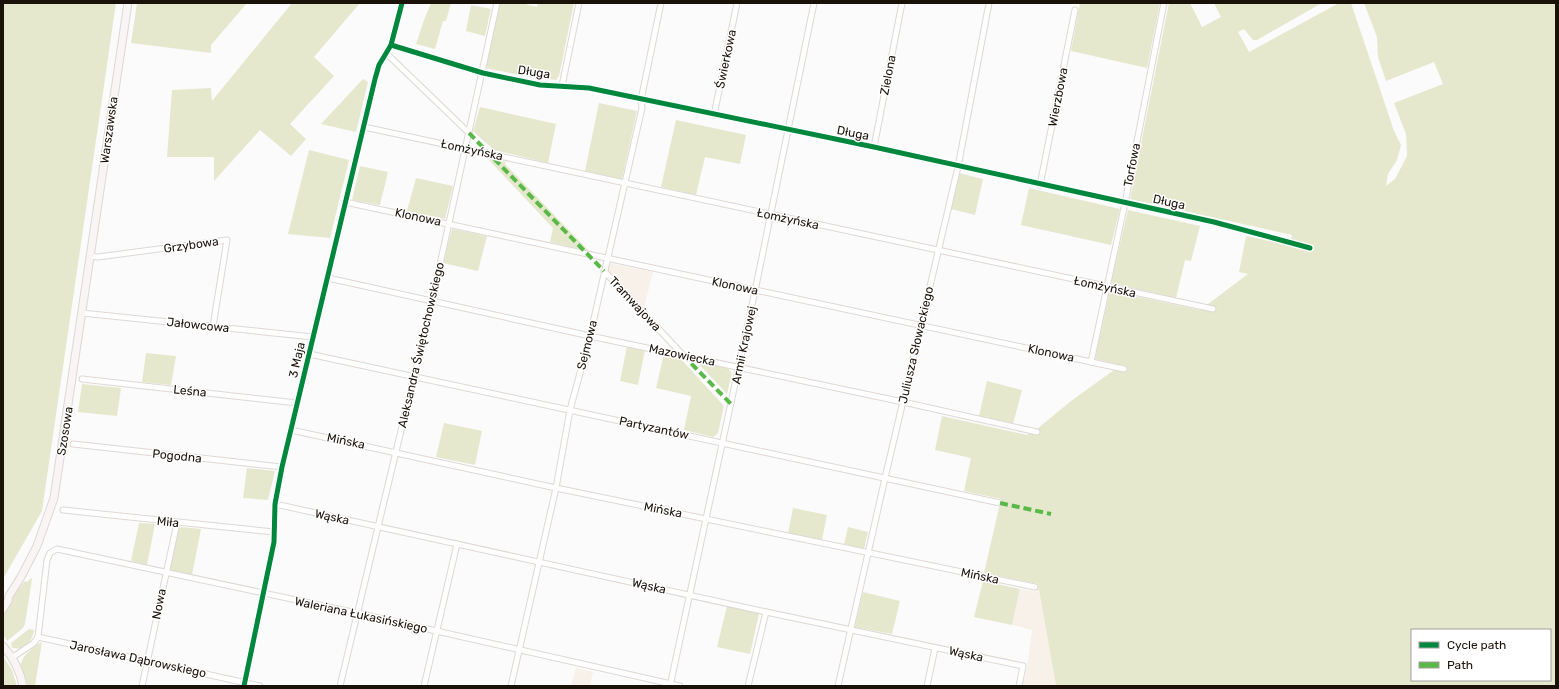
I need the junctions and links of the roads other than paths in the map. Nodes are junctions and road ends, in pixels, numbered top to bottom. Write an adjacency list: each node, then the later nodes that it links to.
1 (128, 3): 32 (main road, Warszawska)
2 (402, 3): 12 (street, 3 Maja)
3 (497, 3): 14 (street, Aleksandra Świętochowskiego)
4 (579, 3): 15 (street)
5 (661, 3): 16 (street, Sejmowa)
6 (737, 3): 17 (street, Świerkowa)
7 (814, 3): 19 (street, Armii Krajowej)
8 (902, 3): 21 (street, Zielona)
9 (989, 3): 23 (street, Juliusza Słowackiego)
10 (1164, 3): 27 (street, Torfowa)
11 (1075, 10): 25 (street, Wierzbowa)
12 (390, 45): 13 (street, 3 Maja); 14 (street, Długa)
13 (386, 54): 18 (street, 3 Maja); 20 (street)
14 (483, 73): 15 (street, Długa); 20 (street, Aleksandra Świętochowskiego)
15 (562, 86): 16 (street, Długa)
16 (641, 100): 17 (street, Długa); 24 (street, Sejmowa)
17 (714, 115): 19 (street, Długa)
18 (364, 127): 22 (street, Łomżyńska); 26 (street, 3 Maja)
19 (788, 131): 21 (street, Długa); 28 (street, Armii Krajowej)
20 (469, 133): 22 (street, Aleksandra Świętochowskiego)
21 (874, 147): 23 (street, Długa)
22 (466, 149): 24 (street, Łomżyńska); 29 (street, Aleksandra Świętochowskiego)
23 (958, 167): 25 (street, Długa); 31 (street, Juliusza Słowackiego)
24 (624, 182): 28 (street, Łomżyńska); 33 (street, Sejmowa)
25 (1040, 185): 27 (street, Długa)
26 (346, 202): 29 (street, Klonowa); 35 (street, 3 Maja)
27 (1125, 203): 30 (street, Długa); 36 (street, Torfowa)
28 (771, 215): 31 (street, Łomżyńska); 37 (street, Armii Krajowej)
29 (449, 224): 33 (street, Klonowa); 38 (street, Aleksandra Świętochowskiego)
30 (1310, 248)
31 (938, 250): 36 (street, Łomżyńska); 41 (street, Juliusza Słowackiego)
32 (90, 256): 40 (main road, Szosowa); 42 (street, Grzybowa)
33 (607, 259): 34 (street, Sejmowa); 37 (street, Klonowa)
34 (604, 271): 43 (street, Sejmowa); 46 (street, Tramwajowa)
35 (328, 278): 38 (street, Mazowiecka); 44 (street, 3 Maja)
36 (1107, 287): 39 (street, Łomżyńska); 47 (street, Torfowa)
37 (755, 291): 41 (street, Klonowa); 48 (street, Armii Krajowej)
38 (432, 301): 43 (street, Mazowiecka); 50 (street, Aleksandra Świętochowskiego)
39 (1213, 309)
40 (82, 313): 42 (street, Jałowcowa); 77 (main road, Szosowa)
41 (920, 325): 47 (street, Klonowa); 53 (street, Juliusza Słowackiego)
42 (213, 326): 44 (street, Jałowcowa)
43 (590, 336): 46 (street, Mazowiecka); 54 (street, Sejmowa)
44 (313, 337): 45 (street, 3 Maja)
45 (309, 354): 50 (street, Partyzantów); 52 (street, 3 Maja)
46 (683, 355): 48 (street, Mazowiecka)
47 (1091, 362): 49 (street, Klonowa)
48 (739, 367): 53 (street, Mazowiecka); 57 (street, Armii Krajowej)
49 (1124, 369)
50 (414, 378): 54 (street, Partyzantów); 59 (street, Aleksandra Świętochowskiego)
51 (82, 379): 52 (street, Leśna)
52 (298, 402): 55 (street, 3 Maja)
53 (903, 402): 56 (street, Mazowiecka); 61 (street, Juliusza Słowackiego)
54 (570, 410): 57 (street, Partyzantów); 62 (street, Sejmowa)
55 (291, 430): 59 (street, Mińska); 60 (street, 3 Maja)
56 (1037, 432)
57 (722, 442): 61 (street, Partyzantów); 66 (street, Armii Krajowej)
58 (73, 444): 60 (street, Pogodna)
59 (396, 452): 62 (street, Mińska); 68 (street, Aleksandra Świętochowskiego)
60 (282, 467): 64 (street, 3 Maja)
61 (885, 478): 63 (street, Partyzantów); 71 (street, Juliusza Słowackiego)
62 (556, 488): 66 (street, Mińska); 72 (street, Sejmowa)
63 (1000, 503)
64 (275, 504): 68 (street, Wąska); 69 (street, 3 Maja)
65 (63, 510): 67 (street, Miła)
66 (706, 518): 71 (street, Mińska); 76 (street, Armii Krajowej)
67 (177, 523): 69 (street, Miła); 73 (street, Nowa)
68 (378, 527): 70 (street, Wąska); 80 (street, Aleksandra Świętochowskiego)
69 (274, 532): 75 (street, 3 Maja)
70 (457, 544): 72 (street, Wąska); 81 (street)
71 (869, 554): 74 (street, Mińska); 82 (street, Juliusza Słowackiego)
72 (540, 562): 76 (street, Wąska); 86 (street, Sejmowa)
73 (165, 573): 75 (street, Waleriana Łukasińskiego); 83 (street, Waleriana Łukasińskiego); 88 (street, Nowa)
74 (1035, 587)
75 (264, 594): 80 (street, Waleriana Łukasińskiego); 89 (street, 3 Maja)
76 (689, 595): 79 (street, Wąska); 90 (street, Armii Krajowej)
77 (6, 598): 78 (main road, Szosowa)
78 (3, 608)
79 (766, 612): 82 (street, Wąska); 98 (street)
80 (357, 613): 81 (street, Waleriana Łukasińskiego); 94 (street, Aleksandra Świętochowskiego)
81 (437, 631): 86 (street, Waleriana Łukasińskiego); 95 (street)
82 (851, 631): 85 (street, Wąska); 99 (street, Juliusza Słowackiego)
83 (38, 637): 87 (street); 88 (street, Jarosława Dąbrowskiego)
84 (3, 646): 87 (main road)
85 (935, 648): 100 (street); 101 (street, Wąska)
86 (519, 650): 90 (street, Waleriana Łukasińskiego); 96 (street, Sejmowa)
87 (13, 657): 91 (main road)
88 (148, 661): 89 (street, Jarosława Dąbrowskiego); 92 (street, Nowa)
89 (244, 684): 93 (street, Jarosława Dąbrowskiego)
90 (670, 685): 97 (street, Waleriana Łukasińskiego)
91 (23, 686)
92 (142, 686)
93 (260, 686)
94 (340, 686)
95 (424, 686)
96 (511, 686)
97 (680, 686)
98 (748, 686)
99 (838, 686)
100 (927, 686)
101 (1019, 686)

